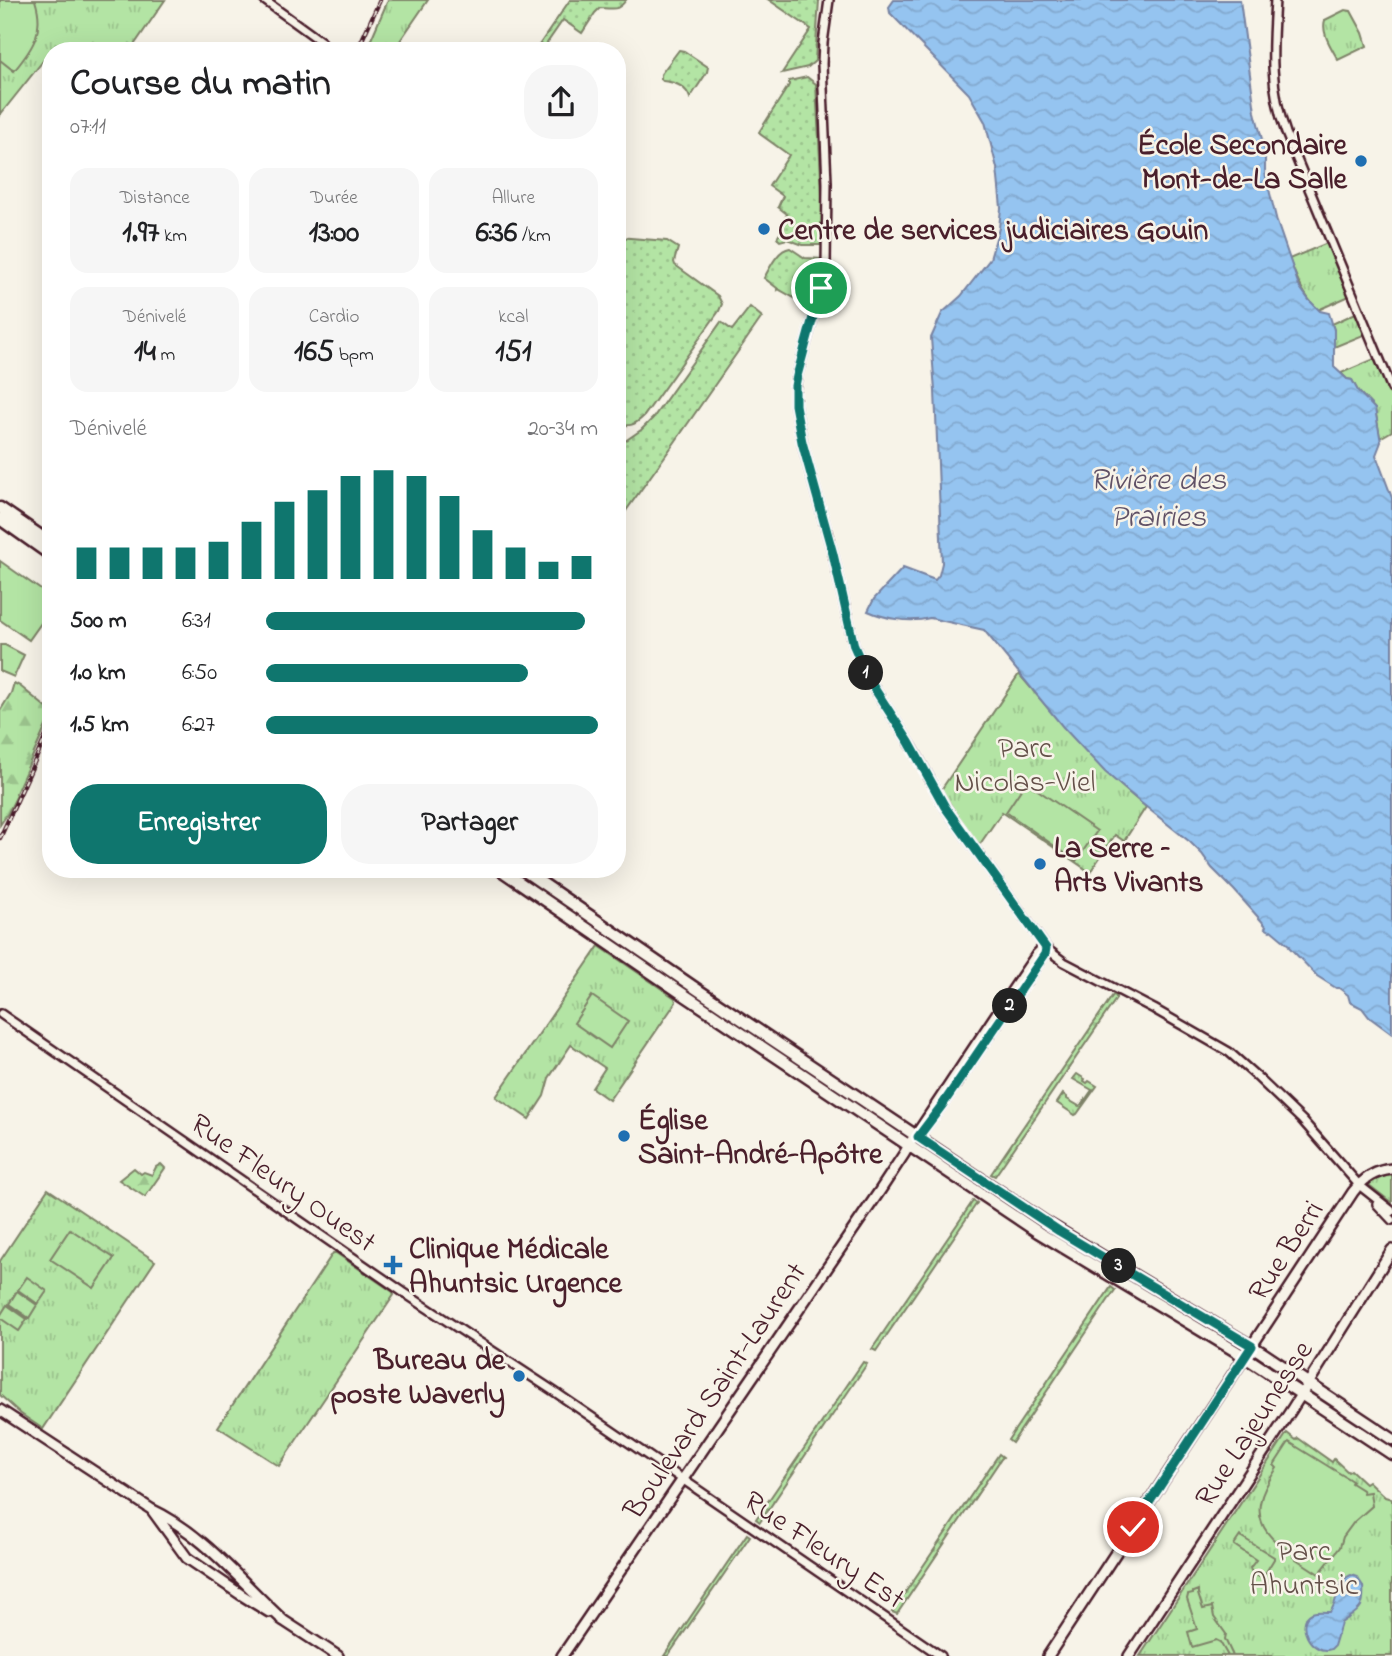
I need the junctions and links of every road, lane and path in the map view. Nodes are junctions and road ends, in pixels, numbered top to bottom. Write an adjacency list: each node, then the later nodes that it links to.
1 (264, 0): 4 (street)
2 (829, 0): 12 (street)
3 (1275, 0): 5 (street)
4 (322, 42)
5 (1392, 389)
6 (0, 508): 8 (main road)
7 (0, 519): 9 (main road)
8 (42, 537)
9 (42, 549)
10 (513, 878): 15 (main road)
11 (535, 878): 14 (main road)
12 (1045, 947): 14 (street, Boulevard Saint-Laurent); 17 (street)
13 (1, 1014): 31 (street, Rue Fleury Ouest)
14 (916, 1136): 15 (main road, Boulevard Saint-Laurent); 22 (main road)
15 (908, 1148): 23 (main road); 31 (main road, Boulevard Saint-Laurent)
16 (1392, 1169): 17 (main road, Rue Berri)
17 (1359, 1185): 18 (street); 22 (main road, Rue Berri)
18 (1370, 1195): 19 (street); 20 (street)
19 (1392, 1211)
20 (1392, 1220)
21 (1392, 1250): 24 (main road, Rue Lajeunesse)
22 (1252, 1346): 23 (main road, Rue Berri); 24 (main road)
23 (1245, 1357): 25 (main road); 37 (main road, Rue Berri)
24 (1308, 1383): 25 (main road, Rue Lajeunesse); 29 (main road)
25 (1301, 1394): 30 (main road); 38 (main road, Rue Lajeunesse)
26 (0, 1404): 28 (main road)
27 (0, 1410): 28 (main road)
28 (17, 1420): 32 (main road)
29 (1392, 1439)
30 (1392, 1454)
31 (682, 1480): 35 (main road, Boulevard Saint-Laurent); 36 (street, Rue Fleury Est)
32 (151, 1509): 33 (main road); 33 (main road)
33 (284, 1620): 34 (main road)
34 (338, 1656)
35 (562, 1656)
36 (942, 1656)
37 (1048, 1656)
38 (1129, 1656)

